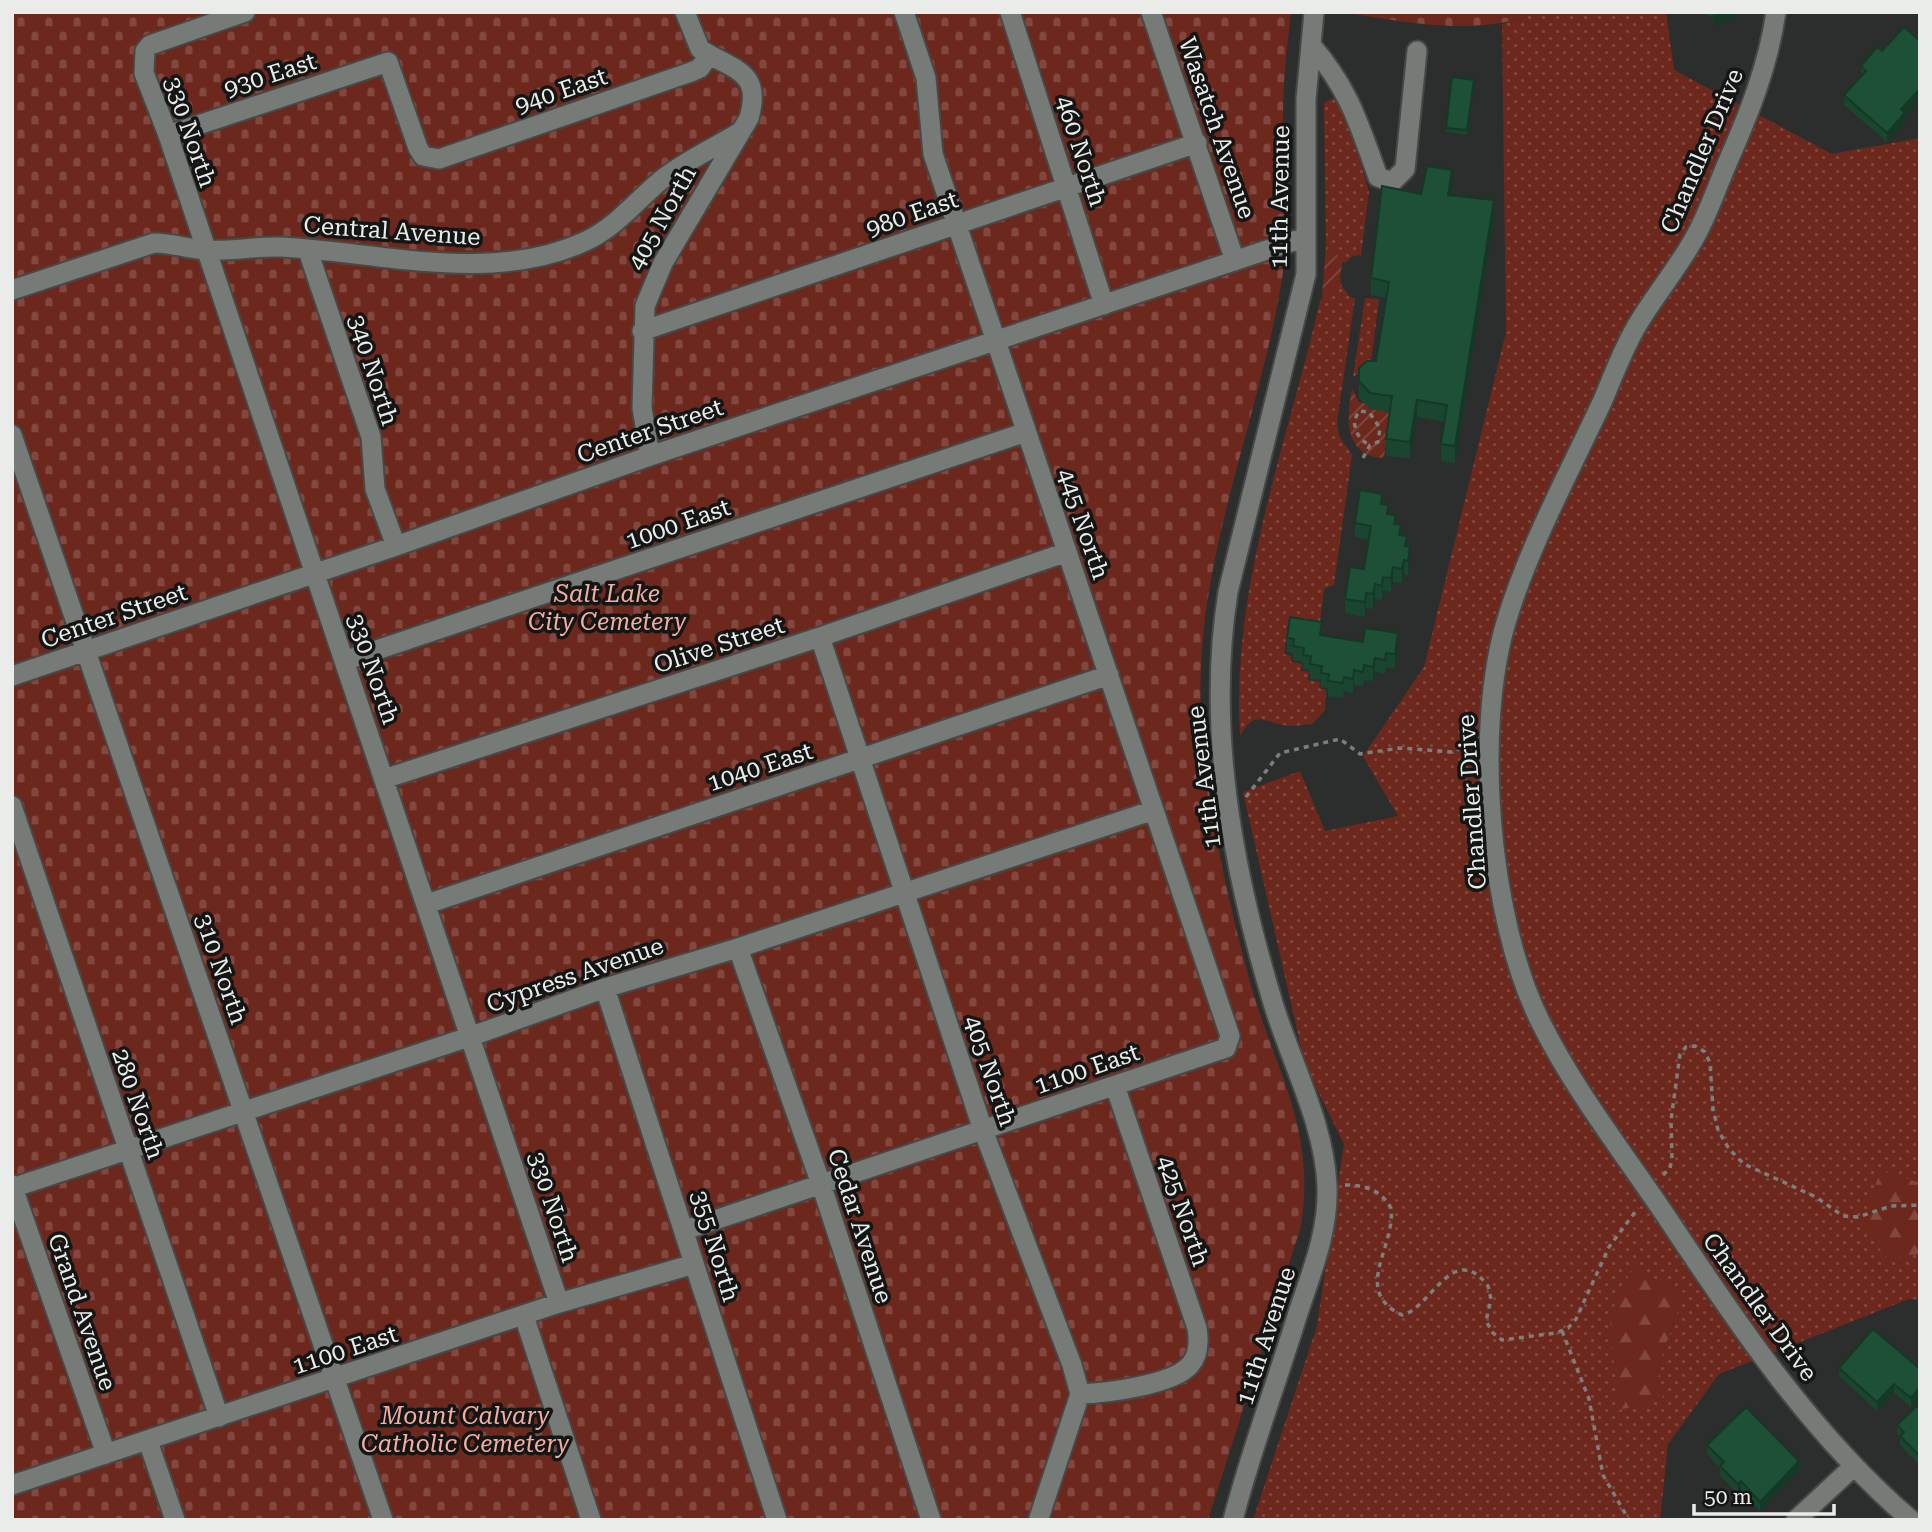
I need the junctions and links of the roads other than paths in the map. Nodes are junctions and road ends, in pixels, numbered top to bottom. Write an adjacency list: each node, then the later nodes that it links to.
1 (245, 12): 13 (street, 330 North)
2 (685, 12): 10 (street)
3 (904, 12): 16 (street, 445 North)
4 (1010, 12): 15 (street, 460 North)
5 (1151, 12): 14 (street, Wasatch Avenue)
6 (1314, 12): 8 (street, 11th Avenue)
7 (1776, 12): 61 (street, Chandler Drive)
8 (1311, 46): 9 (street); 17 (street, 11th Avenue)
9 (1417, 51)
10 (709, 55): 11 (street, 940 East); 12 (street, 405 North)
11 (388, 62): 13 (street, 930 East)
12 (738, 133): 19 (street, Central Avenue); 23 (street, 405 North)
13 (168, 135): 18 (street, 330 North)
14 (1196, 143): 15 (street, 980 East); 20 (street, Wasatch Avenue)
15 (1067, 188): 16 (street, 980 East); 22 (street, 460 North)
16 (957, 225): 23 (street, 980 East); 24 (street, 445 North)
17 (1306, 237): 20 (street, Center Street); 69 (street, 11th Avenue)
18 (205, 250): 19 (street, Central Avenue); 21 (street, Central Avenue); 30 (street, 330 North)
19 (307, 251): 28 (street, 340 North)
20 (1235, 261): 22 (street, Center Street)
21 (12, 290)
22 (1104, 305): 24 (street, Center Street)
23 (642, 331): 27 (street, 405 North)
24 (996, 342): 25 (street, 445 North); 27 (street, Center Street)
25 (1026, 432): 29 (street, 445 North); 33 (street, 1000 East)
26 (12, 435): 32 (street, 310 North)
27 (650, 456): 28 (street, Center Street)
28 (396, 546): 30 (street, Center Street)
29 (1067, 552): 31 (street, Olive Street); 34 (street, 445 North)
30 (315, 574): 32 (street, Center Street); 33 (street, 330 North)
31 (820, 637): 36 (street, 405 North); 37 (street, Olive Street)
32 (87, 650): 35 (street, Center Street); 47 (street, 310 North)
33 (344, 661): 37 (street, 330 North)
34 (1108, 675): 36 (street, 1040 East); 39 (street, 445 North)
35 (12, 676)
36 (860, 760): 40 (street, 405 North); 41 (street, 1040 East)
37 (384, 779): 41 (street, 330 North)
38 (12, 806): 49 (street, 280 North)
39 (1154, 810): 40 (street, Cypress Avenue); 45 (street, 445 North)
40 (904, 892): 42 (street, Cypress Avenue); 48 (street, 405 North)
41 (427, 904): 44 (street, 330 North)
42 (738, 948): 43 (street, Cypress Avenue); 50 (street, Cedar Avenue)
43 (605, 988): 44 (street, Cypress Avenue); 52 (street, 355 North)
44 (472, 1036): 47 (street, Cypress Avenue); 54 (street, 330 North)
45 (1226, 1048): 46 (street, 1100 East)
46 (1115, 1086): 48 (street, 1100 East); 57 (street, 425 North)
47 (243, 1110): 49 (street, Cypress Avenue); 56 (street, 310 North)
48 (983, 1130): 50 (street, 1100 East); 57 (street, 405 North)
49 (126, 1148): 51 (street, Cypress Avenue); 58 (street, 280 North)
50 (821, 1184): 52 (street, 1100 East); 68 (street, Cedar Avenue)
51 (12, 1187): 60 (street, Grand Avenue)
52 (685, 1230): 53 (street, 355 North)
53 (694, 1264): 54 (street, 1100 East); 67 (street, 355 North)
54 (559, 1303): 55 (street, 1100 East)
55 (524, 1316): 56 (street, 1100 East); 66 (street)
56 (335, 1380): 58 (street, 1100 East); 65 (street, 310 North)
57 (1080, 1394): 63 (street)
58 (219, 1418): 59 (street, 1100 East)
59 (148, 1441): 60 (street, 1100 East); 64 (street)
60 (106, 1454): 62 (street, 1100 East)
61 (1853, 1467): 70 (street); 71 (street, Chandler Drive)
62 (12, 1485)
63 (1039, 1519)
64 (175, 1520)
65 (383, 1520)
66 (591, 1520)
67 (777, 1520)
68 (930, 1520)
69 (1233, 1520)
70 (1796, 1520)
71 (1911, 1520)

